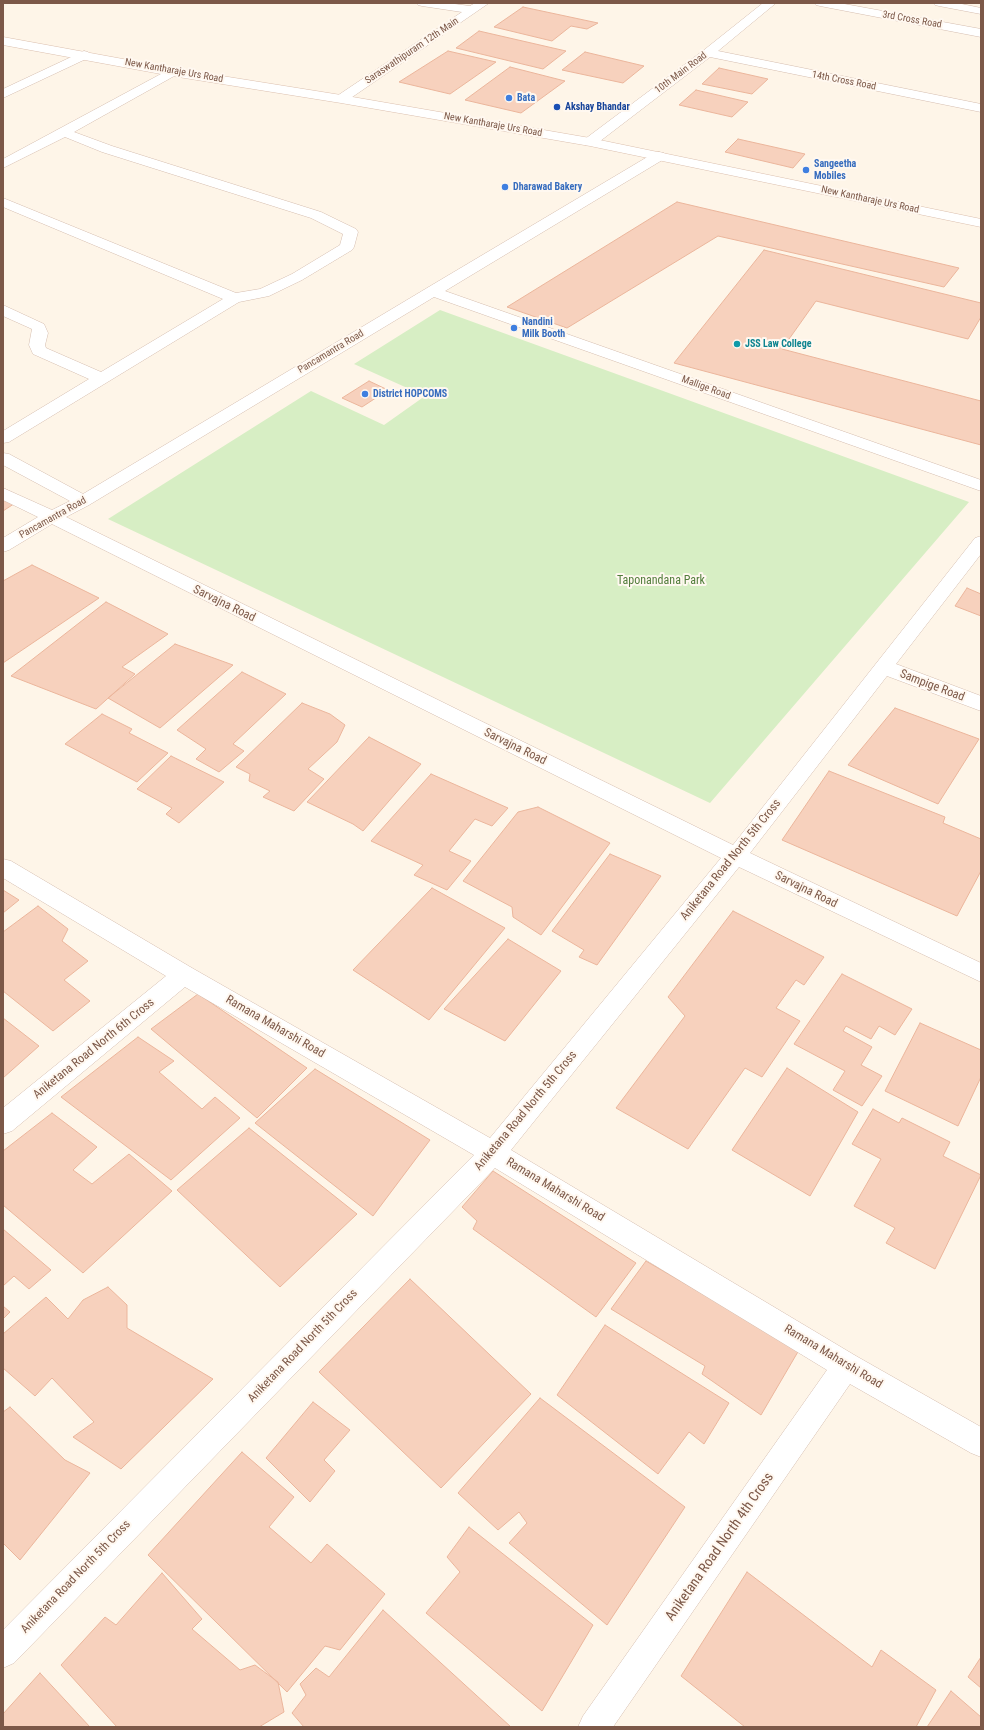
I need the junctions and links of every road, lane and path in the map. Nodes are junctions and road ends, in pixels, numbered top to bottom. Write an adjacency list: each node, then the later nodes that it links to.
1 (422, 3): 6 (street)
2 (483, 3): 6 (street, Saraswathipuram 12th Main)
3 (770, 3): 10 (street, 10th Main Road)
4 (820, 3): 8 (street, 3rd Cross Road)
5 (939, 3): 7 (street, 3rd Cross Road)
6 (472, 10): 14 (street, Saraswathipuram 12th Main)
7 (981, 11)
8 (981, 33)
9 (3, 41): 11 (street, New Kantharaje Urs Road)
10 (708, 53): 15 (street, 14th Cross Road); 17 (street, 10th Main Road)
11 (84, 56): 12 (street, New Kantharaje Urs Road); 13 (street)
12 (172, 72): 14 (street, New Kantharaje Urs Road); 16 (street)
13 (3, 94)
14 (341, 98): 17 (street, New Kantharaje Urs Road)
15 (981, 108)
16 (64, 132): 19 (street); 23 (street)
17 (590, 142): 18 (street, New Kantharaje Urs Road)
18 (659, 156): 21 (street, New Kantharaje Urs Road); 22 (street, Pancamantra Road)
19 (3, 164)
20 (3, 202): 23 (street)
21 (981, 224)
22 (432, 291): 28 (street, Mallige Road); 30 (street, Pancamantra Road)
23 (235, 298): 25 (street)
24 (3, 310): 25 (street)
25 (100, 378): 26 (street)
26 (3, 438)
27 (3, 458): 30 (street)
28 (981, 486)
29 (3, 493): 31 (street, Sarvajna Road)
30 (83, 501): 31 (street, Pancamantra Road)
31 (50, 518): 33 (street, Pancamantra Road); 36 (street, Sarvajna Road)
32 (981, 542): 34 (street, Aniketana Road North 5th Cross)
33 (3, 546)
34 (884, 667): 35 (street, Sampige Road); 36 (street, Aniketana Road North 5th Cross)
35 (981, 704)
36 (736, 856): 38 (street, Sarvajna Road); 41 (street, Aniketana Road North 5th Cross)
37 (3, 867): 39 (street, Ramana Maharshi Road)
38 (981, 973)
39 (184, 975): 40 (street, Aniketana Road North 6th Cross); 41 (street, Ramana Maharshi Road)
40 (3, 1123)
41 (492, 1153): 42 (street, Ramana Maharshi Road); 44 (street, Aniketana Road North 5th Cross)
42 (846, 1366): 43 (street, Ramana Maharshi Road); 45 (street, Aniketana Road North 4th Cross)
43 (981, 1443)
44 (3, 1652)
45 (594, 1727)

